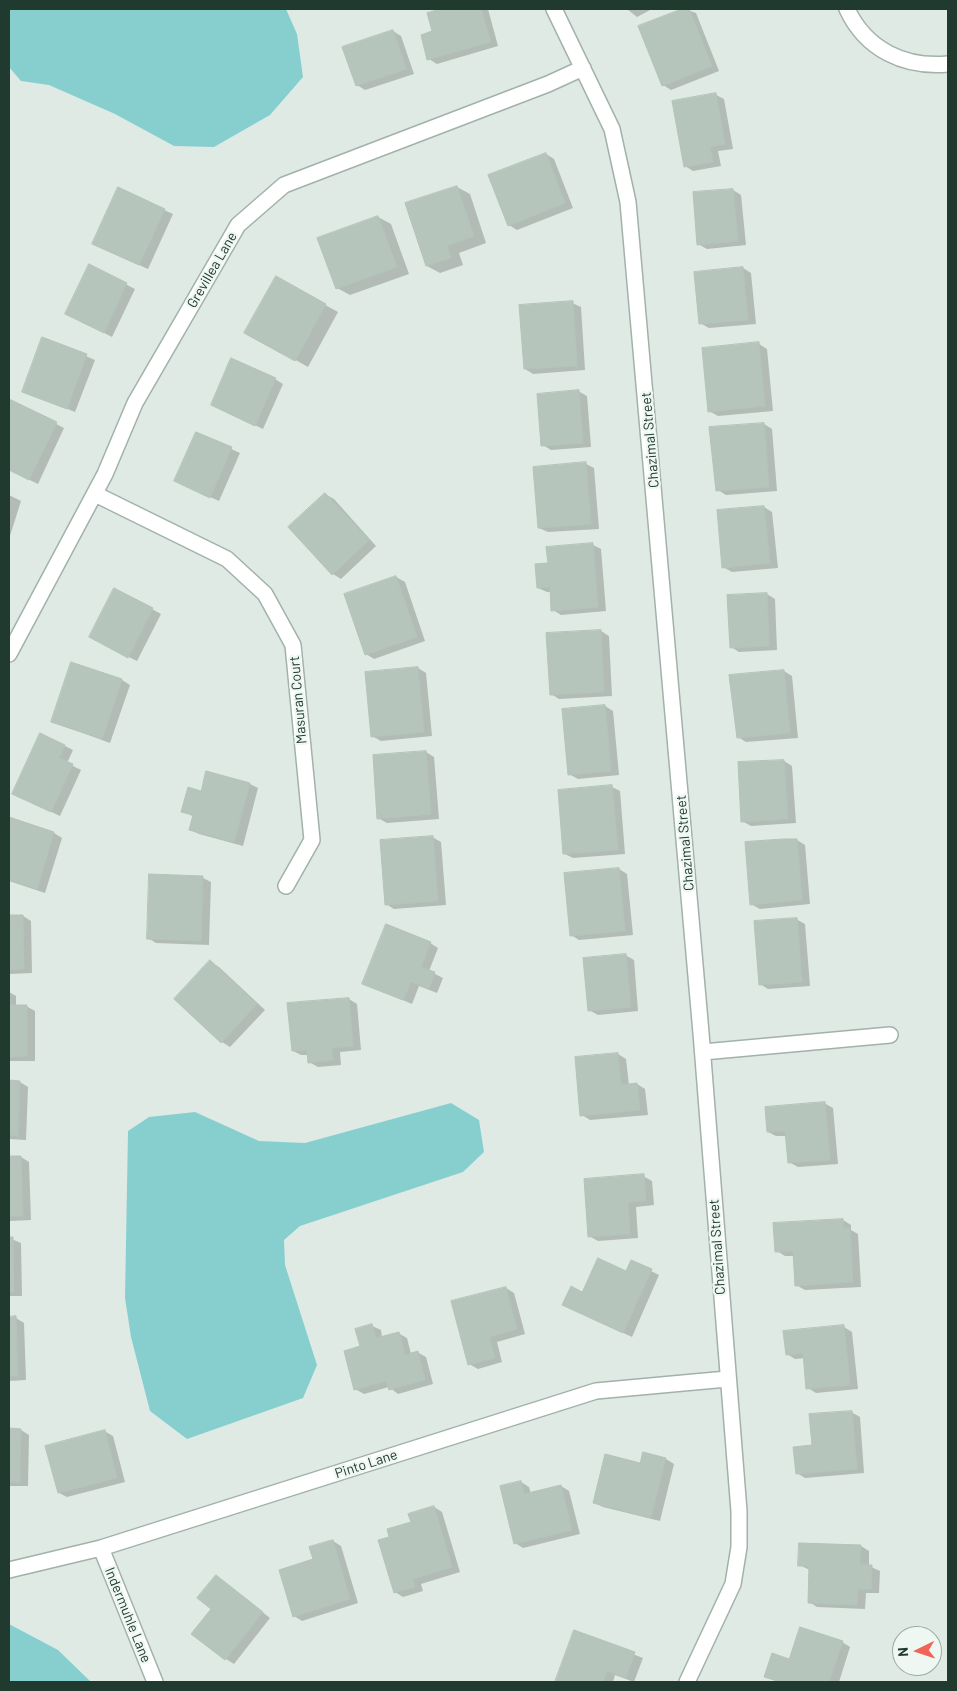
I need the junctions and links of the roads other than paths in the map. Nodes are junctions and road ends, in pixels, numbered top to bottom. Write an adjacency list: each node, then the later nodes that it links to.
1 (554, 9): 4 (street, Chazimal Street)
2 (847, 9): 3 (street)
3 (948, 64)
4 (583, 68): 5 (street, Grevillea Lane); 9 (street, Chazimal Street)
5 (95, 494): 6 (street, Grevillea Lane); 7 (street, Masuran Court)
6 (9, 654)
7 (286, 886)
8 (890, 1035): 9 (street)
9 (702, 1052): 10 (street, Chazimal Street)
10 (728, 1380): 11 (street, Pinto Lane); 14 (street, Chazimal Street)
11 (101, 1548): 12 (street, Pinto Lane); 13 (street, Indermuhle Lane)
12 (9, 1570)
13 (155, 1682)
14 (688, 1682)

